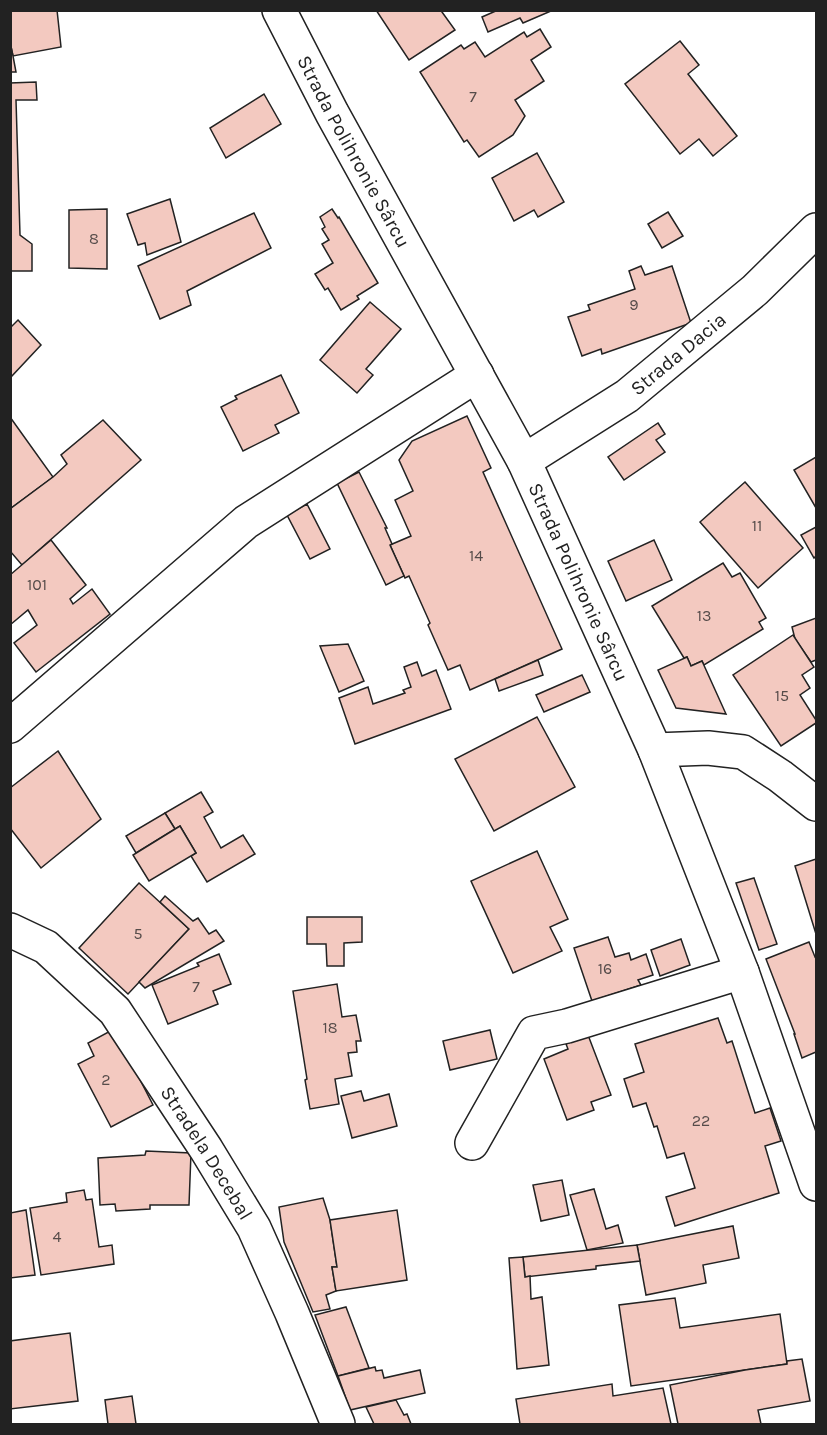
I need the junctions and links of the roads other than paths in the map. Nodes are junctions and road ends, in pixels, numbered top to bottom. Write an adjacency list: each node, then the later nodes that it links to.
1 (279, 10): 3 (street, Strada Polihronie Sârcu)
2 (816, 230): 4 (street, Strada Dacia)
3 (477, 375): 4 (street, Strada Polihronie Sârcu); 5 (street)
4 (524, 461): 6 (street, Strada Polihronie Sârcu)
5 (10, 726)
6 (655, 750): 7 (street); 9 (street, Strada Polihronie Sârcu)
7 (816, 804)
8 (10, 930): 12 (street, Stradela Decebal)
9 (742, 972): 10 (street); 11 (street, Strada Polihronie Sârcu)
10 (472, 1143)
11 (816, 1184)
12 (338, 1425)

